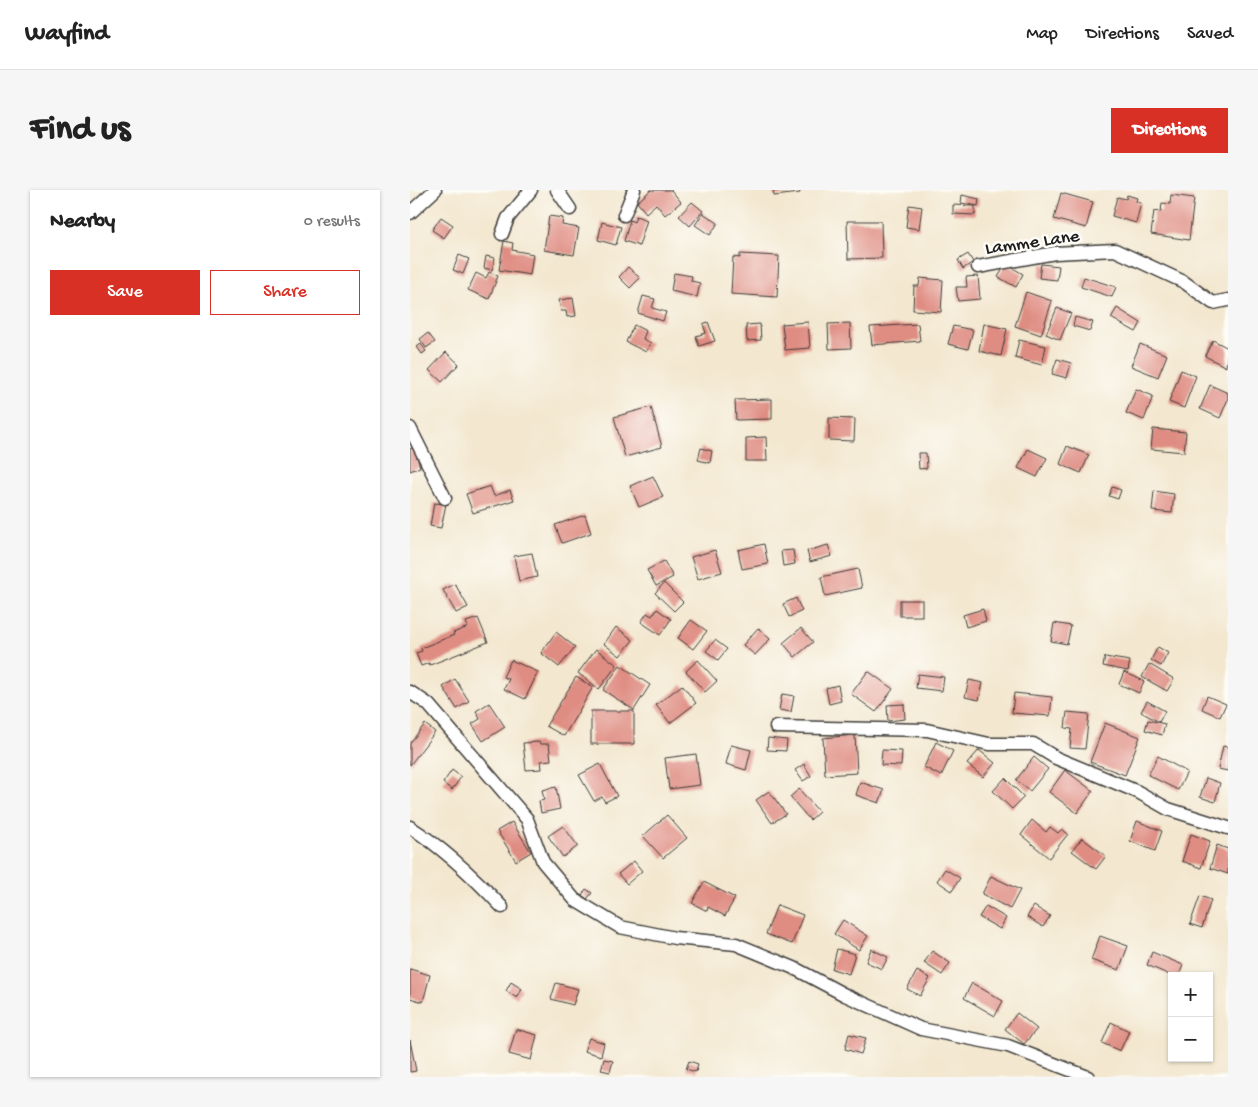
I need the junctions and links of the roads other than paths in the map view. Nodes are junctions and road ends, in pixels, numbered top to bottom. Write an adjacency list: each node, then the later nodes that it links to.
1 (435, 190): 6 (street)
2 (531, 190): 8 (street)
3 (557, 190): 5 (street)
4 (634, 190): 7 (street)
5 (570, 209)
6 (410, 213)
7 (624, 215)
8 (502, 234)
9 (978, 267): 10 (street, Lamme Lane)
10 (1228, 300)
11 (410, 428): 12 (street)
12 (445, 498)
13 (410, 692): 18 (street)
14 (776, 727): 16 (street)
15 (410, 827): 17 (street)
16 (1228, 828)
17 (502, 907)
18 (1088, 1077)

